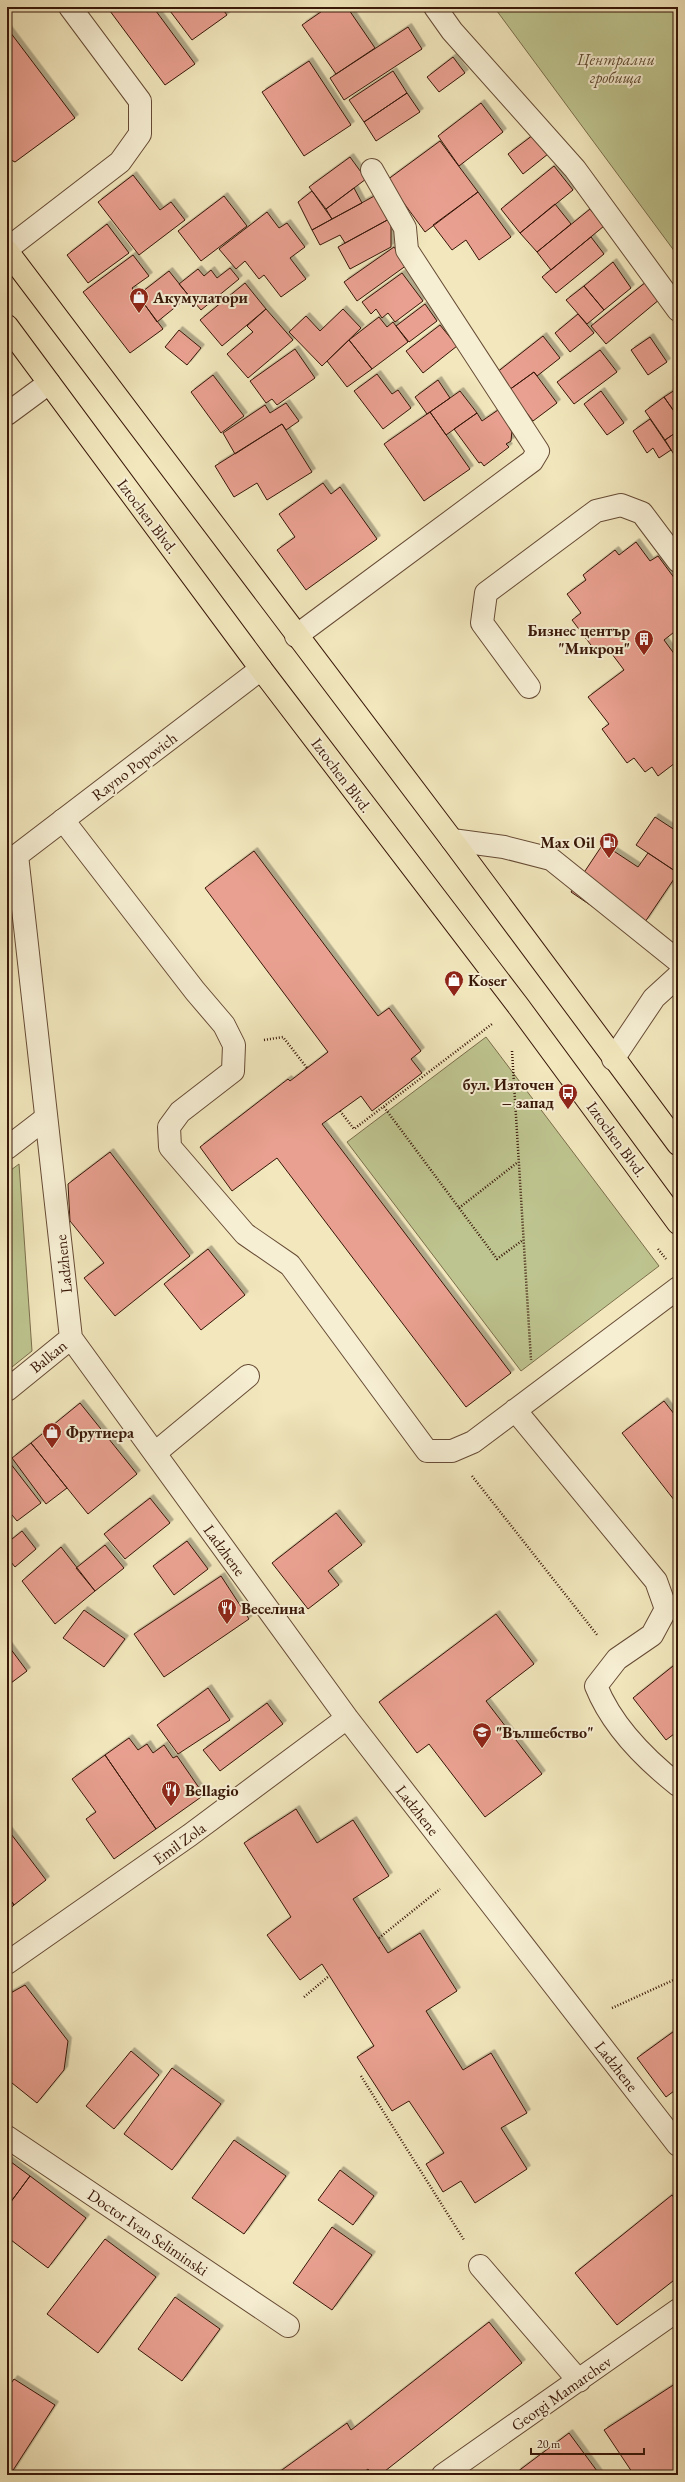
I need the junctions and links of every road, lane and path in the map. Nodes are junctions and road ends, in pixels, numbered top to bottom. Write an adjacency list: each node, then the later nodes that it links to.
1 (70, 7): 4 (street)
2 (435, 7): 5 (street)
3 (372, 170): 10 (street)
4 (7, 250): 10 (main road)
5 (678, 310)
6 (7, 326): 7 (main road, Iztochen Blvd.)
7 (49, 383): 8 (street); 11 (main road, Iztochen Blvd.)
8 (7, 414)
9 (678, 561): 12 (street)
10 (296, 636): 14 (main road)
11 (261, 669): 13 (street, Rayno Popovich); 30 (main road, Iztochen Blvd.)
12 (530, 687)
13 (63, 820): 15 (street, Rayno Popovich); 38 (street)
14 (452, 840): 16 (street); 21 (main road)
15 (12, 859): 25 (street, Ladzhene)
16 (678, 961)
17 (678, 976): 21 (street)
18 (492, 1024): 23 (path)
19 (290, 1046): 22 (path)
20 (512, 1051): 28 (path)
21 (613, 1059): 26 (main road)
22 (307, 1068)
23 (384, 1107): 24 (path); 29 (path)
24 (340, 1111)
25 (46, 1118): 27 (street); 33 (street, Ladzhene)
26 (678, 1144)
27 (7, 1148)
28 (519, 1162): 29 (path); 31 (path)
29 (459, 1208): 31 (path)
30 (678, 1223)
31 (524, 1240): 36 (path)
32 (678, 1288): 36 (street)
33 (71, 1338): 35 (street, Balkan); 39 (street, Ladzhene)
34 (248, 1376): 39 (street)
35 (7, 1390)
36 (534, 1397): 37 (street)
37 (515, 1410): 38 (street); 40 (street)
38 (452, 1451): 40 (path)
39 (155, 1453): 41 (street, Ladzhene)
40 (617, 1660): 42 (street)
41 (347, 1718): 43 (street, Ladzhene); 45 (street, Emil Zola)
42 (678, 1785)
43 (464, 1870): 44 (path); 49 (street, Ladzhene)
44 (379, 1938)
45 (7, 1963)
46 (330, 1976): 48 (path)
47 (678, 1978): 49 (path)
48 (304, 1997)
49 (582, 2021): 52 (street, Ladzhene)
50 (361, 2076): 53 (path)
51 (7, 2137): 55 (street, Doctor Ivan Seliminski)
52 (678, 2145)
53 (480, 2266): 56 (street)
54 (678, 2310): 56 (street, Georgi Mamarchev)
55 (288, 2326)
56 (579, 2381): 57 (street, Georgi Mamarchev)
57 (458, 2471)

